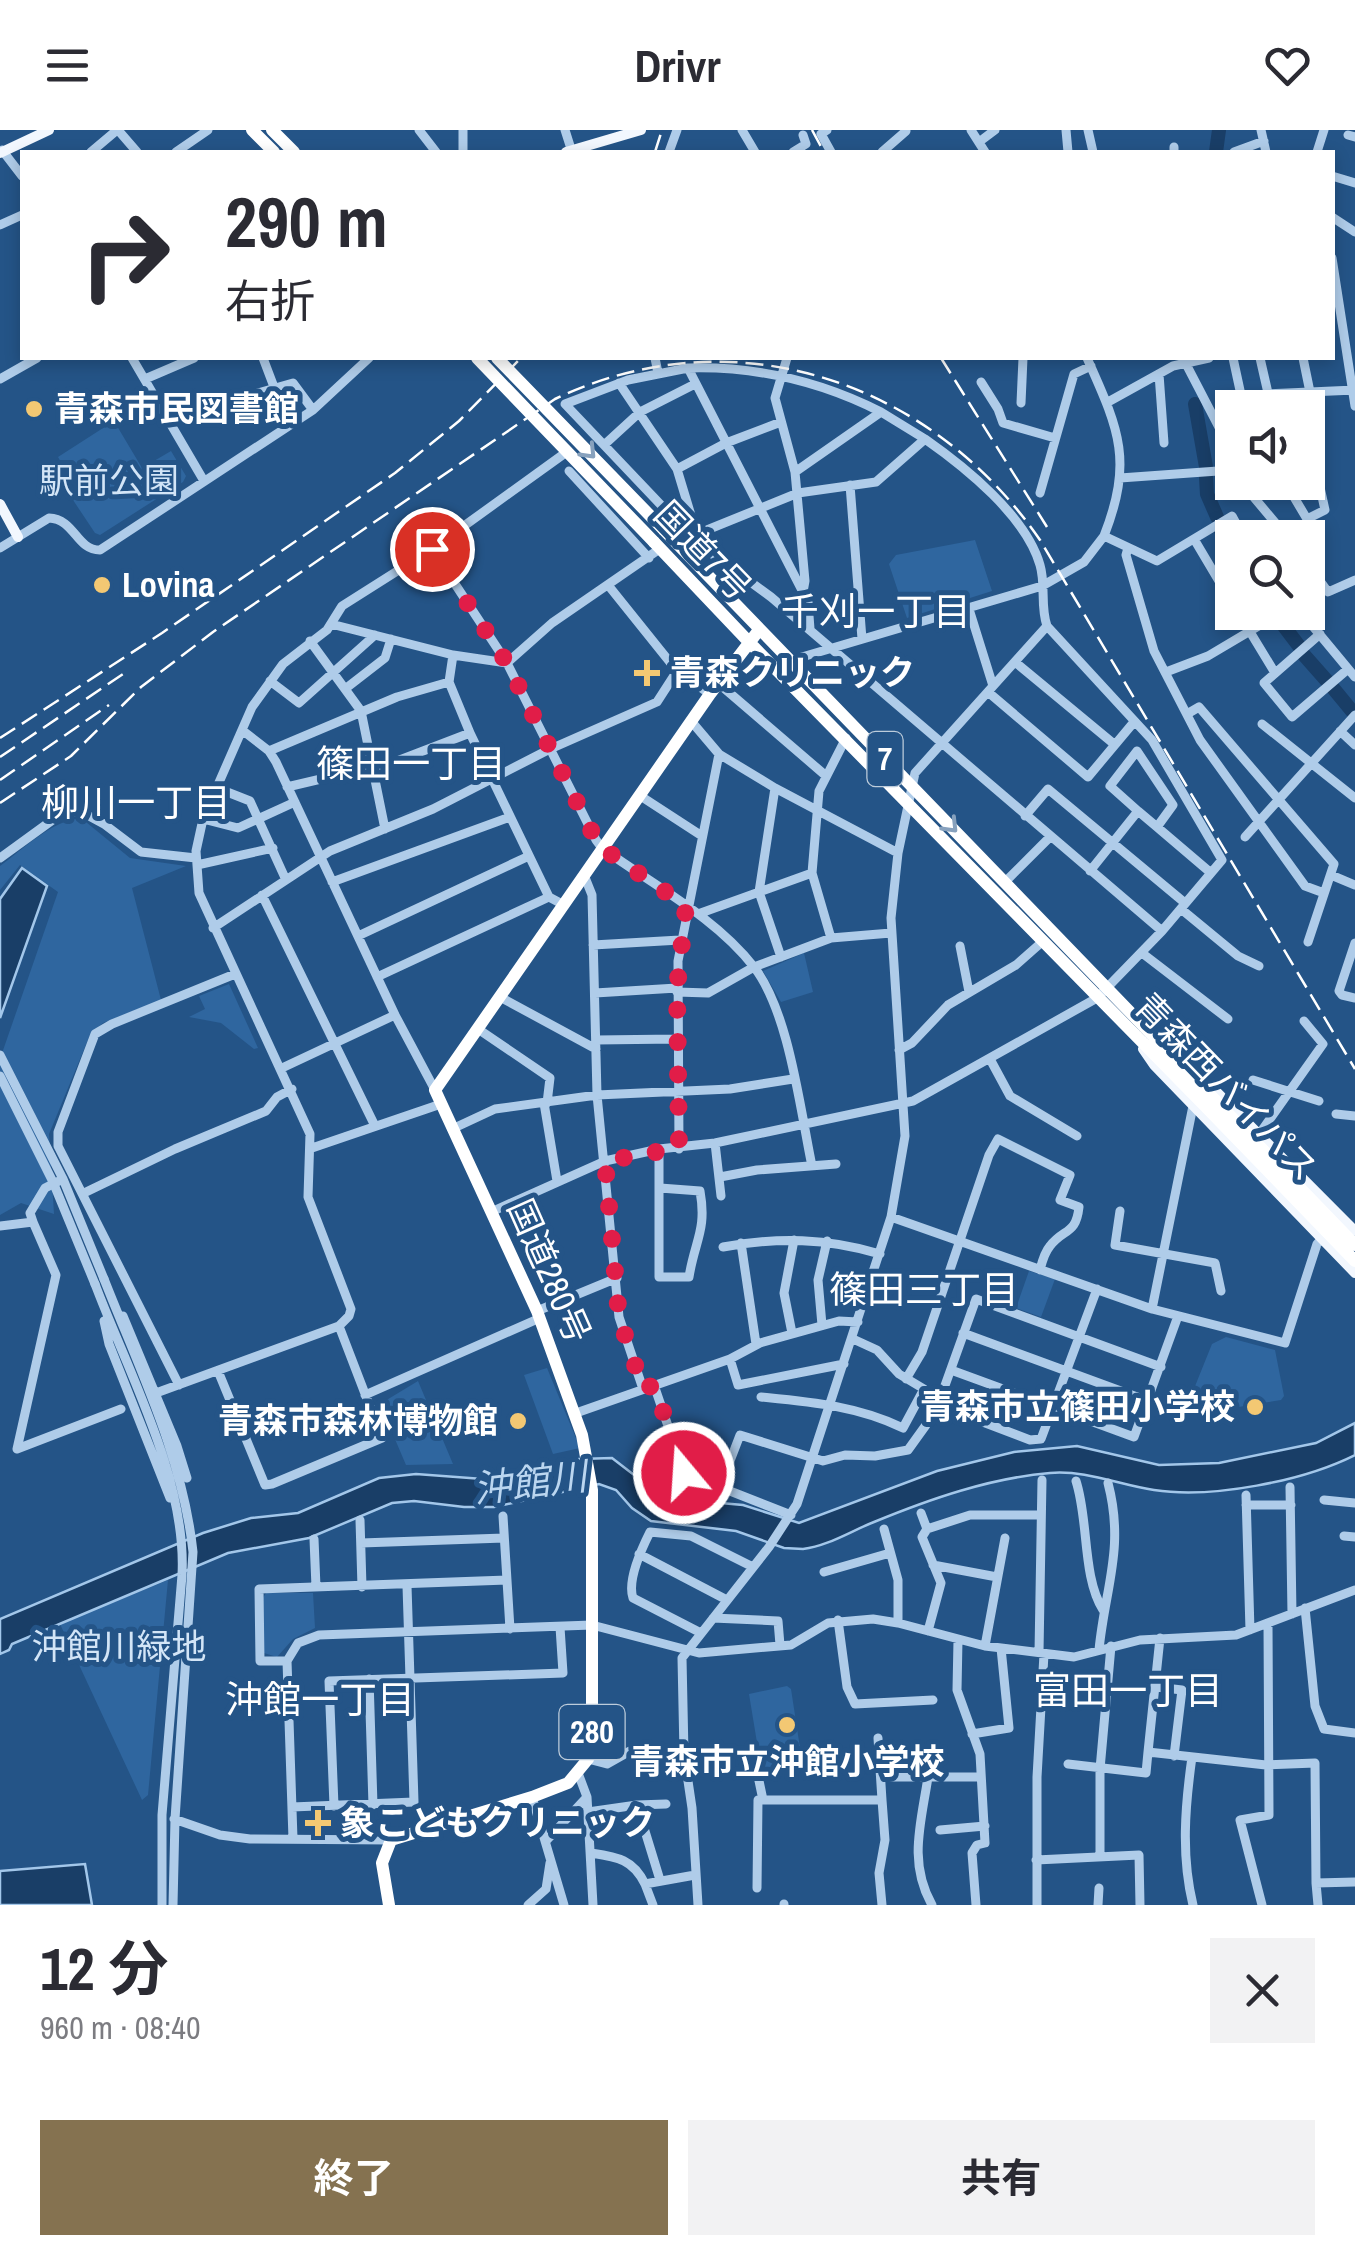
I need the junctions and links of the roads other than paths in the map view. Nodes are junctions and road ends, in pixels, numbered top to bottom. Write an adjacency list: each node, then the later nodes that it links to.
1 (49, 130): 17 (main road)
2 (117, 130): 18 (street); 19 (street)
3 (208, 130): 20 (street)
4 (252, 130): 21 (highway)
5 (272, 130): 22 (highway)
6 (419, 130): 23 (street)
7 (641, 130): 24 (main road)
8 (827, 130): 26 (street)
9 (971, 130): 16 (street)
10 (995, 130): 16 (street)
11 (1088, 130): 13 (street)
12 (907, 132): 27 (street)
13 (1067, 132)
14 (804, 135): 25 (street)
15 (1263, 135): 28 (street)
16 (982, 146)
17 (1, 150): 29 (street)
18 (93, 150)
19 (134, 150)
20 (179, 150)
21 (272, 150)
22 (292, 150)
23 (434, 150)
24 (576, 150)
25 (796, 150)
26 (830, 150)
27 (884, 150)
28 (1237, 150)
29 (20, 174)
30 (1335, 278): 32 (street)
31 (1355, 310): 32 (street)
32 (1340, 312): 63 (street)
33 (33, 360): 54 (street)
34 (133, 360): 55 (street)
35 (190, 360): 55 (street)
36 (264, 360): 59 (street)
37 (367, 360): 68 (street)
38 (479, 360): 79 (highway, 国道7号 / 7, bridge)
39 (498, 360): 100 (highway, 国道7号 / 7, one-way to 100, bridge)
40 (655, 360): 51 (street)
41 (786, 360): 53 (street)
42 (1023, 360): 66 (street)
43 (1197, 360): 49 (street)
44 (1234, 360): 60 (street)
45 (1260, 360): 61 (street)
46 (1304, 360): 62 (street)
47 (1089, 362): 65 (street); 74 (street)
48 (1174, 362): 49 (street); 52 (street)
49 (1185, 362): 72 (street)
50 (688, 368): 51 (street); 53 (street); 58 (street)
51 (658, 373): 56 (street)
52 (1159, 374): 65 (street); 77 (street)
53 (782, 376): 70 (street); 73 (street)
54 (0, 377)
55 (145, 380): 71 (street)
56 (619, 382): 69 (street); 78 (street)
57 (981, 382): 74 (street)
58 (696, 384): 69 (street); 76 (street)
59 (274, 387): 68 (street); 71 (street)
60 (1239, 390)
61 (1267, 390)
62 (1304, 390)
63 (1353, 390): 64 (street); 67 (street)
64 (1325, 391)
65 (1108, 402): 84 (street)
66 (1021, 403)
67 (1355, 406)
68 (313, 410): 85 (street)
69 (640, 412): 78 (street); 80 (street)
70 (882, 412): 75 (street); 83 (street)
71 (168, 420): 85 (street)
72 (1215, 420)
73 (781, 422): 76 (street); 83 (street)
74 (1055, 438): 88 (street)
75 (925, 439): 86 (street); 110 (street)
76 (726, 443): 80 (street); 93 (street)
77 (1164, 444)
78 (604, 445): 102 (street)
79 (568, 451): 100 (highway, 国道7号 / 7, bridge); 104 (street)
80 (677, 469): 96 (street)
81 (1215, 471): 84 (street)
82 (569, 472): 105 (street)
83 (795, 472): 87 (street)
84 (1120, 478): 98 (street)
85 (204, 482): 97 (street)
86 (850, 486): 87 (street); 124 (street)
87 (798, 493): 93 (street); 112 (street)
88 (1040, 493)
89 (1256, 500): 94 (street)
90 (1296, 500): 91 (street)
91 (1323, 500)
92 (0, 504): 97 (main road)
93 (758, 508): 96 (street); 112 (street)
94 (1273, 520)
95 (1215, 526): 99 (street)
96 (697, 534): 102 (street)
97 (18, 536): 101 (street)
98 (1104, 536): 103 (street); 110 (street)
99 (1194, 539): 103 (street); 107 (street)
100 (660, 540): 105 (street); 106 (highway, 国道7号 / 7); 126 (highway, 国道7号 / 7)
101 (0, 548)
102 (704, 548): 106 (street); 116 (street)
103 (1128, 548): 133 (street)
104 (432, 549): 114 (street); 130 (street)
105 (649, 558): 109 (street)
106 (694, 562): 117 (highway, 国道7号 / 7)
107 (1215, 575)
108 (1355, 580): 111 (street)
109 (608, 585): 130 (street); 132 (street)
110 (1042, 586): 113 (street); 115 (street)
111 (1325, 588)
112 (803, 592): 116 (street)
113 (969, 609): 124 (street); 142 (street)
114 (331, 624): 122 (street); 125 (street)
115 (1046, 626): 129 (street); 147 (street)
116 (810, 629): 127 (street)
117 (759, 630): 126 (highway); 131 (highway, 国道7号 / 7)
118 (1253, 630): 120 (street)
119 (1317, 630): 121 (street)
120 (1250, 632): 133 (street); 134 (street)
121 (1320, 634): 134 (street); 135 (street)
122 (375, 635): 123 (street); 136 (street)
123 (392, 639): 128 (street); 140 (street)
124 (862, 639): 127 (street)
125 (310, 641): 136 (street); 138 (street)
126 (748, 641): 137 (highway, 国道7号 / 7); 141 (highway)
127 (830, 648): 131 (street); 154 (street)
128 (454, 656): 130 (street); 139 (street)
129 (1014, 662): 142 (street); 153 (street)
130 (507, 663): 157 (street)
131 (793, 665): 137 (street); 163 (highway, 国道7号 / 7)
132 (677, 671): 141 (street); 157 (street)
133 (1166, 672): 144 (street)
134 (1275, 673): 135 (street)
135 (1352, 673)
136 (334, 674): 138 (street); 140 (street)
137 (782, 676): 152 (highway, 国道7号 / 7)
138 (270, 681): 149 (street)
139 (449, 682): 143 (street); 151 (street)
140 (345, 688): 143 (street)
141 (714, 688): 146 (highway); 161 (street)
142 (990, 689): 153 (street); 154 (street)
143 (361, 712): 156 (street); 160 (street)
144 (1187, 714): 169 (street); 178 (street)
145 (1355, 715): 150 (street)
146 (691, 721): 158 (street); 167 (highway)
147 (1134, 722): 153 (street); 193 (street)
148 (1262, 724): 159 (street)
149 (242, 730): 156 (street); 165 (street)
150 (1340, 731): 155 (street); 159 (street)
151 (470, 733): 160 (street); 162 (street)
152 (846, 738): 161 (street); 171 (highway, 国道7号 / 7)
153 (1114, 744)
154 (941, 745): 163 (street); 174 (street)
155 (1355, 745)
156 (269, 750): 164 (street)
157 (548, 750): 162 (street); 186 (street)
158 (719, 754): 166 (street); 181 (street)
159 (1313, 762): 168 (street); 169 (street)
160 (371, 766): 164 (street); 180 (street)
161 (825, 775): 172 (street)
162 (491, 779): 175 (street); 180 (street)
163 (912, 786): 171 (street); 199 (highway, 国道7号 / 7, one-way to 199)
164 (287, 787): 170 (street)
165 (216, 788): 176 (street); 177 (street)
166 (774, 788): 172 (street); 201 (street)
167 (639, 795): 181 (street); 186 (highway)
168 (1355, 798)
169 (1277, 801): 178 (street); 196 (street)
170 (295, 802): 176 (street); 188 (street)
171 (908, 804): 187 (street); 215 (highway, 国道7号 / 7)
172 (818, 811): 187 (street); 194 (street)
173 (1138, 811): 179 (street); 179 (street); 184 (street)
174 (1025, 816): 183 (street); 184 (street)
175 (510, 817): 189 (street); 198 (street)
176 (259, 818): 177 (street); 185 (street)
177 (202, 819): 191 (street)
178 (1258, 821): 182 (street); 202 (street)
179 (1157, 826): 193 (street)
180 (385, 829): 188 (street)
181 (702, 836): 206 (street)
182 (1245, 836)
183 (1050, 837): 192 (street); 199 (street)
184 (1113, 842): 192 (street); 207 (street)
185 (272, 848): 191 (street); 197 (street)
186 (602, 848): 195 (highway); 206 (street)
187 (898, 853): 211 (street)
188 (320, 856): 197 (street); 198 (street)
189 (529, 856): 204 (street); 212 (street)
190 (0, 858): 191 (street)
191 (197, 862): 209 (street)
192 (1090, 871): 210 (street)
193 (1211, 872): 207 (street)
194 (812, 874): 201 (street); 213 (street)
195 (584, 875): 205 (highway); 218 (street)
196 (1330, 875): 200 (street); 202 (street)
197 (286, 880): 203 (street)
198 (332, 882): 212 (street)
199 (1005, 882): 227 (highway, 国道7号 / 7)
200 (1355, 885)
201 (759, 892): 208 (street); 221 (street)
202 (1324, 893): 216 (street)
203 (262, 895): 209 (street); 239 (street)
204 (549, 898): 205 (street); 226 (street)
205 (564, 905): 231 (highway)
206 (686, 906): 208 (street); 214 (street)
207 (1183, 906): 210 (street); 223 (street)
208 (698, 914): 224 (street)
209 (213, 928): 225 (street)
210 (1162, 931): 220 (street)
211 (891, 933): 213 (street); 241 (street)
212 (358, 936): 226 (street)
213 (832, 938): 221 (street)
214 (680, 940): 218 (street); 228 (street)
215 (1042, 942): 229 (street); 232 (highway, 国道7号 / 7)
216 (1308, 942)
217 (1355, 943): 222 (street)
218 (593, 945): 230 (street)
219 (960, 946): 229 (street)
220 (1142, 953): 227 (street); 235 (street)
221 (782, 957): 224 (street)
222 (1353, 958): 233 (street)
223 (1259, 966)
224 (754, 967): 228 (street); 246 (street)
225 (235, 974): 244 (street); 271 (street)
226 (377, 977): 234 (street)
227 (1107, 987): 232 (street); 256 (highway, 青森西バイパス / 7); 262 (main road)
228 (677, 990): 230 (street); 238 (street)
229 (969, 992): 241 (street)
230 (595, 993): 240 (street)
231 (500, 997): 237 (highway); 240 (street)
232 (1097, 998): 243 (street); 256 (highway, 青森西バイパス / 7)
233 (1355, 998)
234 (395, 1015): 239 (street); 252 (street)
235 (1228, 1019)
236 (1304, 1021): 250 (street)
237 (478, 1029): 252 (highway); 254 (street)
238 (676, 1038): 240 (street); 249 (street)
239 (334, 1042): 244 (street); 260 (street)
240 (596, 1045): 251 (street)
241 (899, 1050): 255 (street)
242 (0, 1055): 297 (street, bridge)
243 (990, 1059): 255 (street); 263 (street)
244 (282, 1068): 248 (street)
245 (0, 1076): 297 (street, bridge)
246 (793, 1078): 249 (street); 259 (street)
247 (1253, 1080): 250 (street)
248 (292, 1090): 265 (street); 275 (street)
249 (676, 1090): 251 (street); 266 (street)
250 (1288, 1091): 253 (street); 262 (street)
251 (597, 1096): 254 (street); 268 (street)
252 (438, 1097): 260 (street); 261 (highway, 国道280号 / 280)
253 (1319, 1100)
254 (545, 1103): 261 (street); 273 (street)
255 (902, 1104): 259 (street); 279 (street)
256 (1205, 1105): 284 (main road); 289 (highway, 青森西バイパス / 7, bridge); 292 (street); 293 (highway, 青森西バイパス / 7, bridge)
257 (1336, 1114): 258 (street)
258 (1355, 1116)
259 (803, 1124): 264 (street); 270 (street)
260 (375, 1126): 265 (street)
261 (452, 1129): 278 (highway, 国道280号 / 280)
262 (1260, 1133): 280 (main road)
263 (1077, 1136)
264 (715, 1143): 266 (street); 272 (street)
265 (312, 1148): 306 (street)
266 (679, 1148): 267 (street)
267 (660, 1150): 268 (street); 274 (street)
268 (605, 1161): 273 (street); 296 (street)
269 (836, 1164): 270 (street)
270 (812, 1166): 272 (street)
271 (72, 1174): 275 (street); 281 (street)
272 (720, 1178): 276 (street)
273 (557, 1180): 278 (street)
274 (660, 1188): 274 (street)
275 (84, 1193): 319 (street)
276 (721, 1196)
277 (1120, 1211): 292 (street)
278 (491, 1212): 302 (highway, 国道280号 / 280)
279 (892, 1217): 287 (street); 291 (street)
280 (1342, 1218): 283 (main road); 284 (street)
281 (33, 1222): 282 (street); 329 (street)
282 (0, 1226)
283 (1355, 1231)
284 (1321, 1239): 295 (main road); 303 (street)
285 (794, 1240): 286 (street); 288 (street); 307 (street)
286 (827, 1241): 291 (street); 305 (street)
287 (960, 1241): 294 (street); 294 (street); 318 (street)
288 (741, 1244): 290 (street); 311 (street)
289 (1355, 1245)
290 (724, 1246)
291 (880, 1254): 304 (street)
292 (1164, 1255): 299 (street); 301 (street)
293 (1355, 1261)
294 (1040, 1270): 298 (street)
295 (1355, 1273)
296 (617, 1278): 302 (street); 321 (street)
297 (99, 1286): 300 (street); 322 (street); 344 (street)
298 (1096, 1290): 301 (street); 309 (street)
299 (1221, 1291)
300 (111, 1297): 323 (street); 340 (street)
301 (1152, 1309): 303 (street)
302 (538, 1314): 324 (street); 330 (highway, 国道280号 / 280)
303 (1178, 1316): 314 (street)
304 (858, 1322): 305 (street); 310 (street)
305 (822, 1324): 307 (street)
306 (339, 1326): 317 (street); 324 (street)
307 (792, 1333): 311 (street)
308 (963, 1334): 309 (street); 315 (street); 316 (street)
309 (1080, 1336): 314 (street); 316 (street)
310 (853, 1339): 313 (street); 318 (street)
311 (756, 1344): 312 (street)
312 (730, 1358): 313 (street); 320 (street)
313 (844, 1364): 327 (street)
314 (1161, 1367): 326 (street)
315 (951, 1370): 328 (street); 328 (street)
316 (1066, 1371): 326 (street); 328 (street)
317 (218, 1372): 319 (street); 324 (street)
318 (906, 1379): 327 (street)
319 (179, 1385): 323 (street)
320 (654, 1385): 321 (street); 337 (street)
321 (643, 1389): 330 (street)
322 (130, 1394): 329 (street); 331 (street)
323 (156, 1394): 340 (street)
324 (365, 1394)
325 (761, 1398): 327 (street)
326 (1148, 1402): 328 (street)
327 (831, 1403): 333 (street)
328 (1053, 1406)
329 (121, 1409): 331 (street)
330 (576, 1413): 376 (highway, 国道280号 / 280)
331 (142, 1424): 344 (street)
332 (926, 1424): 333 (street)
333 (812, 1457): 337 (street); 347 (street)
334 (1042, 1480): 346 (street)
335 (1076, 1481): 370 (street)
336 (1108, 1483): 370 (street)
337 (720, 1487): 347 (street)
338 (1290, 1487): 342 (street)
339 (1324, 1500): 341 (street)
340 (187, 1502): 351 (street)
341 (1355, 1504)
342 (1291, 1505): 371 (street); 379 (street)
343 (921, 1512): 350 (street)
344 (178, 1514): 351 (street)
345 (503, 1516): 352 (street)
346 (1041, 1516): 350 (street); 391 (street)
347 (790, 1517): 359 (street)
348 (360, 1520): 355 (street)
349 (884, 1529): 357 (street)
350 (927, 1529): 358 (street)
351 (186, 1536): 360 (street)
352 (504, 1538): 355 (street); 363 (street)
353 (1005, 1538): 362 (street)
354 (314, 1539): 365 (street)
355 (361, 1543): 366 (street)
356 (639, 1554): 359 (street); 368 (street); 382 (street)
357 (890, 1554): 361 (street); 374 (street)
358 (932, 1565): 362 (street); 380 (street)
359 (753, 1568): 368 (street)
360 (187, 1572): 422 (street); 423 (street)
361 (824, 1572)
362 (996, 1577): 386 (street)
363 (506, 1580): 364 (street); 378 (street)
364 (407, 1586): 366 (street); 381 (street)
365 (316, 1587): 366 (street); 392 (street)
366 (362, 1587)
367 (1355, 1590): 369 (street)
368 (727, 1600): 372 (street)
369 (1305, 1608): 371 (street); 397 (street)
370 (1103, 1610): 389 (street)
371 (1292, 1614): 375 (street)
372 (713, 1618): 382 (street); 385 (street)
373 (838, 1620): 374 (street); 385 (street); 396 (street)
374 (898, 1622): 380 (street)
375 (1268, 1624): 379 (street); 406 (street)
376 (592, 1625): 377 (street); 390 (street); 404 (highway, 国道280号 / 280)
377 (560, 1627): 378 (street); 393 (street)
378 (510, 1629): 381 (street)
379 (1250, 1630): 383 (street)
380 (928, 1631): 384 (street)
381 (408, 1632): 392 (street); 393 (street)
382 (701, 1633): 390 (street)
383 (1160, 1638): 387 (street); 395 (street)
384 (958, 1640): 386 (street); 398 (street)
385 (780, 1645): 390 (street)
386 (985, 1646): 388 (street)
387 (1110, 1646): 389 (street); 407 (street)
388 (1000, 1648): 391 (street); 398 (street)
389 (1098, 1650): 391 (street)
390 (685, 1651): 401 (street)
391 (1041, 1653): 431 (street)
392 (288, 1661): 420 (street)
393 (410, 1677): 394 (street); 417 (street)
394 (369, 1679): 417 (street); 419 (street)
395 (1156, 1687): 400 (street); 402 (street)
396 (933, 1700)
397 (1355, 1733)
398 (972, 1734): 411 (street)
399 (878, 1738): 409 (street)
400 (1148, 1752): 402 (street); 407 (street)
401 (684, 1754): 404 (street); 414 (street); 433 (street)
402 (1174, 1756): 403 (street)
403 (1192, 1757): 406 (street); 454 (street)
404 (588, 1759): 408 (highway, 280)
405 (1068, 1764): 407 (street)
406 (1266, 1765): 436 (street); 455 (street)
407 (1100, 1769): 430 (street)
408 (578, 1773): 412 (highway, 280); 413 (street)
409 (882, 1777): 410 (street); 415 (street)
410 (928, 1777): 411 (street); 449 (street)
411 (982, 1777): 424 (street)
412 (532, 1797): 427 (highway, 280); 428 (street)
413 (587, 1797): 421 (street); 428 (street)
414 (762, 1800): 415 (street); 438 (street)
415 (882, 1800): 448 (street)
416 (666, 1804): 418 (street)
417 (373, 1805): 419 (street)
418 (637, 1805): 421 (street); 434 (street)
419 (334, 1806): 420 (street)
420 (292, 1807): 426 (street)
421 (588, 1812): 429 (street)
422 (162, 1814): 423 (street); 440 (street)
423 (174, 1820): 426 (street); 441 (street)
424 (985, 1826): 425 (street); 450 (street)
425 (940, 1830)
426 (293, 1839): 427 (street)
427 (391, 1840): 442 (highway)
428 (546, 1841): 432 (street)
429 (591, 1853): 437 (street); 445 (street)
430 (1100, 1857): 431 (street); 453 (street)
431 (1036, 1860): 451 (street)
432 (551, 1861): 443 (street); 444 (street)
433 (695, 1875): 434 (street); 447 (street)
434 (660, 1880): 437 (street)
435 (1355, 1882): 436 (street)
436 (1316, 1883): 456 (street)
437 (645, 1884): 446 (street)
438 (757, 1888)
439 (1098, 1888): 452 (street)
440 (162, 1905)
441 (172, 1905)
442 (390, 1905)
443 (528, 1905)
444 (564, 1905)
445 (593, 1905)
446 (653, 1905)
447 (698, 1905)
448 (882, 1905)
449 (932, 1905)
450 (976, 1905)
451 (1037, 1905)
452 (1098, 1905)
453 (1140, 1905)
454 (1193, 1905)
455 (1262, 1905)
456 (1318, 1905)

